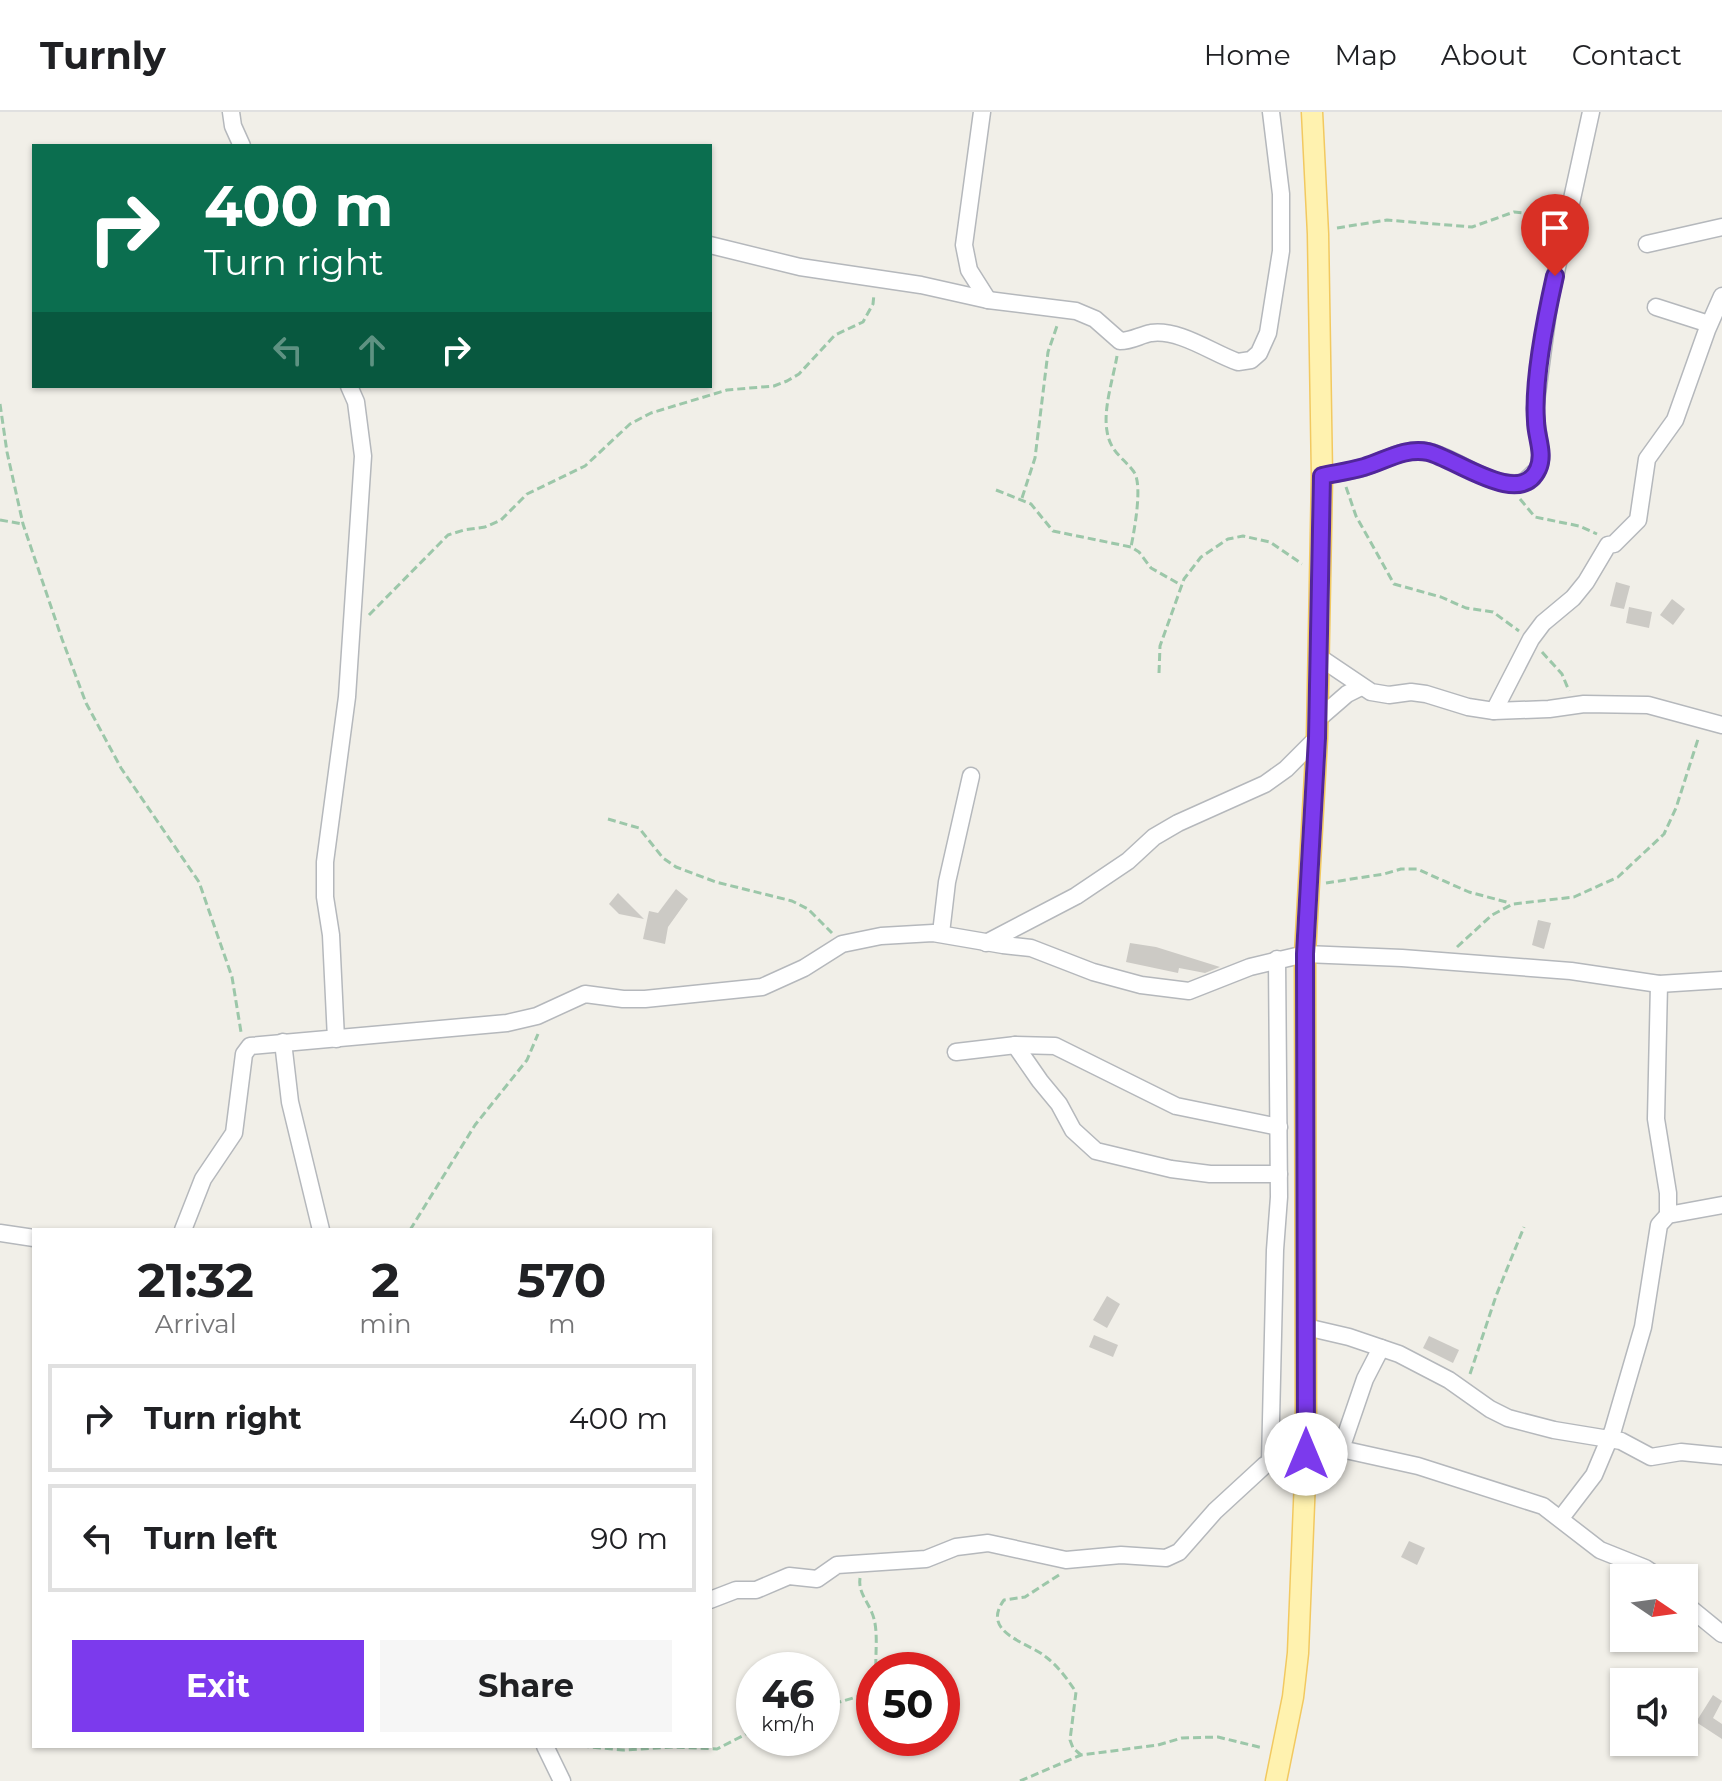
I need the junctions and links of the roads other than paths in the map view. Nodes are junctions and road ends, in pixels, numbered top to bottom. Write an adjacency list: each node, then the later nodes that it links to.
1 (231, 112): 6 (street)
2 (982, 112): 11 (street)
3 (1271, 112): 11 (street)
4 (1312, 112): 15 (main road)
5 (1591, 112): 15 (street)
6 (241, 144)
7 (1722, 227): 8 (street)
8 (1647, 244)
9 (712, 245): 11 (street)
10 (1722, 296): 13 (street)
11 (988, 300)
12 (1656, 307): 13 (street)
13 (1709, 324): 18 (street)
14 (350, 388): 28 (street)
15 (1331, 474): 16 (main road)
16 (1319, 657): 17 (street); 20 (main road)
17 (1361, 687): 18 (street); 20 (street)
18 (1494, 711): 19 (street)
19 (1722, 725)
20 (1317, 729): 23 (street); 24 (main road)
21 (971, 776): 22 (street)
22 (941, 933): 23 (street); 28 (street)
23 (986, 943): 25 (street)
24 (1305, 954): 25 (street); 27 (street); 40 (main road)
25 (1277, 959): 32 (street)
26 (1722, 980): 27 (street)
27 (1659, 984): 35 (street)
28 (336, 1039): 29 (street)
29 (280, 1042): 36 (street); 37 (street)
30 (1015, 1045): 31 (street); 32 (street); 33 (street)
31 (956, 1052)
32 (1279, 1127): 33 (street)
33 (1279, 1174): 46 (street)
34 (1722, 1205): 35 (street)
35 (1668, 1215): 42 (street)
36 (184, 1228)
37 (321, 1228)
38 (0, 1233): 39 (street)
39 (32, 1238)
40 (1306, 1327): 41 (street); 44 (main road)
41 (1381, 1348): 42 (street); 43 (street)
42 (1609, 1441): 45 (street); 47 (street)
43 (1341, 1449): 44 (street); 47 (street)
44 (1306, 1454): 46 (street); 54 (main road)
45 (1722, 1456)
46 (1270, 1463): 49 (street)
47 (1561, 1518): 48 (street)
48 (1635, 1564)
49 (712, 1599)
50 (1698, 1614): 51 (street)
51 (1722, 1634)
52 (546, 1748): 53 (street)
53 (562, 1781)
54 (1276, 1781)

